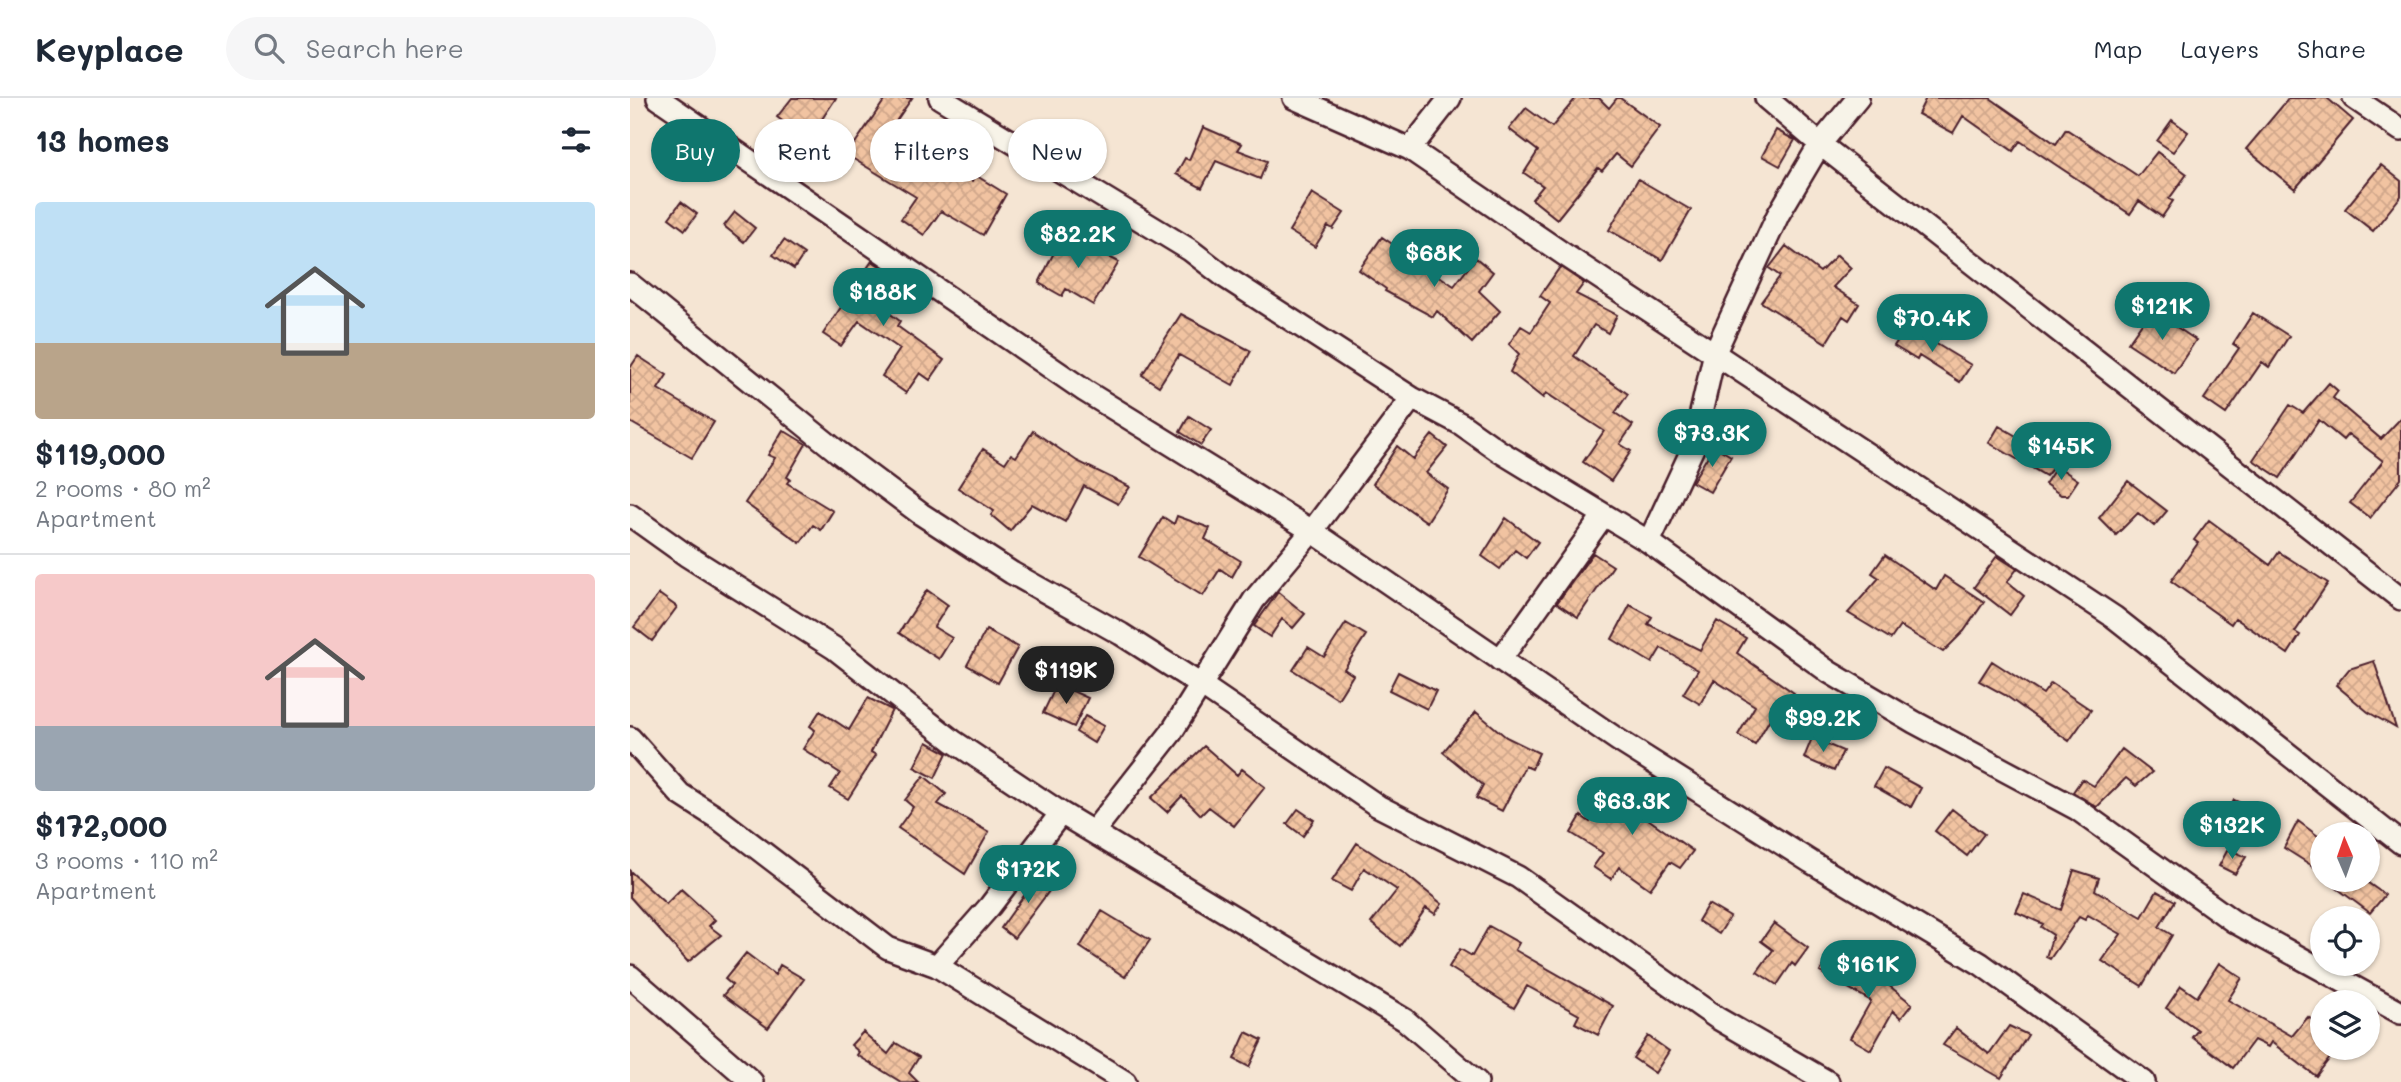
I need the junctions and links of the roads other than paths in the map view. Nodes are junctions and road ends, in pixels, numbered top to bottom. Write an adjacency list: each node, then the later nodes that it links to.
1 (658, 98): 16 (street)
2 (940, 98): 13 (street)
3 (1294, 98): 10 (street)
4 (1450, 98): 10 (street)
5 (1766, 98): 9 (street)
6 (1858, 98): 9 (street)
7 (2354, 98): 8 (street)
8 (2401, 130)
9 (1819, 144): 12 (street); 18 (street)
10 (1410, 149): 12 (street)
11 (630, 284): 20 (street)
12 (1716, 352): 17 (street); 24 (street)
13 (1412, 398): 15 (street); 16 (street)
14 (630, 515): 22 (street)
15 (1603, 516): 17 (street); 19 (street)
16 (1312, 530): 19 (street); 20 (street)
17 (1648, 542): 27 (street)
18 (2401, 599)
19 (1500, 660): 32 (street)
20 (1201, 685): 23 (street); 31 (street)
21 (630, 738): 25 (street)
22 (1061, 813): 23 (street); 25 (street)
23 (1094, 831): 30 (street)
24 (2401, 843)
25 (937, 967): 29 (street)
26 (630, 976): 28 (street)
27 (2401, 1013)
28 (752, 1082)
29 (1125, 1082)
30 (1477, 1082)
31 (1828, 1082)
32 (2144, 1082)

